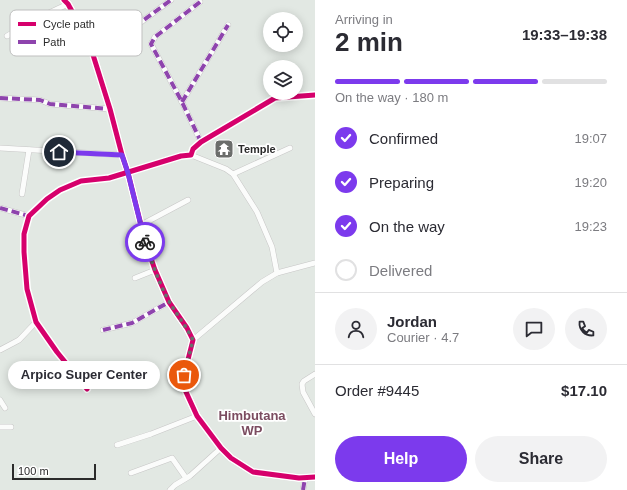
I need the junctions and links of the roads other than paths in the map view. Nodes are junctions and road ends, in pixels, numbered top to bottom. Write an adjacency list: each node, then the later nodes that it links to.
1 (171, 0): 5 (street)
2 (66, 2): 4 (street)
3 (200, 2): 12 (street)
4 (52, 10)
5 (142, 21)
6 (228, 25): 12 (street)
7 (10, 34): 8 (street)
8 (7, 36)
9 (93, 56): 13 (street)
10 (315, 95): 14 (street)
11 (0, 98): 13 (street)
12 (182, 102): 14 (street)
13 (110, 109): 18 (street)
14 (201, 142): 19 (street)
15 (0, 148): 17 (street)
16 (290, 148): 21 (street)
17 (29, 150): 18 (street); 22 (street)
18 (122, 155): 20 (street)
19 (191, 155): 20 (street); 21 (street)
20 (128, 173): 25 (street); 26 (street)
21 (233, 174): 29 (street)
22 (22, 194)
23 (188, 200): 26 (street)
24 (0, 208): 25 (street)
25 (29, 216): 32 (street)
26 (141, 225): 28 (street)
27 (315, 264): 29 (street)
28 (155, 270): 30 (street); 31 (street)
29 (276, 272): 34 (street)
30 (135, 278)
31 (169, 302): 33 (street); 34 (street)
32 (36, 322): 35 (street); 37 (street)
33 (103, 330)
34 (193, 340): 41 (street)
35 (0, 350)
36 (315, 374): 40 (street)
37 (87, 389)
38 (0, 400): 39 (street)
39 (5, 408)
40 (315, 414)
41 (197, 416): 44 (street); 45 (street)
42 (0, 427): 43 (street)
43 (11, 427)
44 (117, 445)
45 (221, 448): 48 (street); 49 (street)
46 (131, 473): 48 (street)
47 (315, 477): 49 (street)
48 (186, 478): 50 (street)
49 (304, 478): 51 (street)
50 (170, 490)
51 (303, 490)

